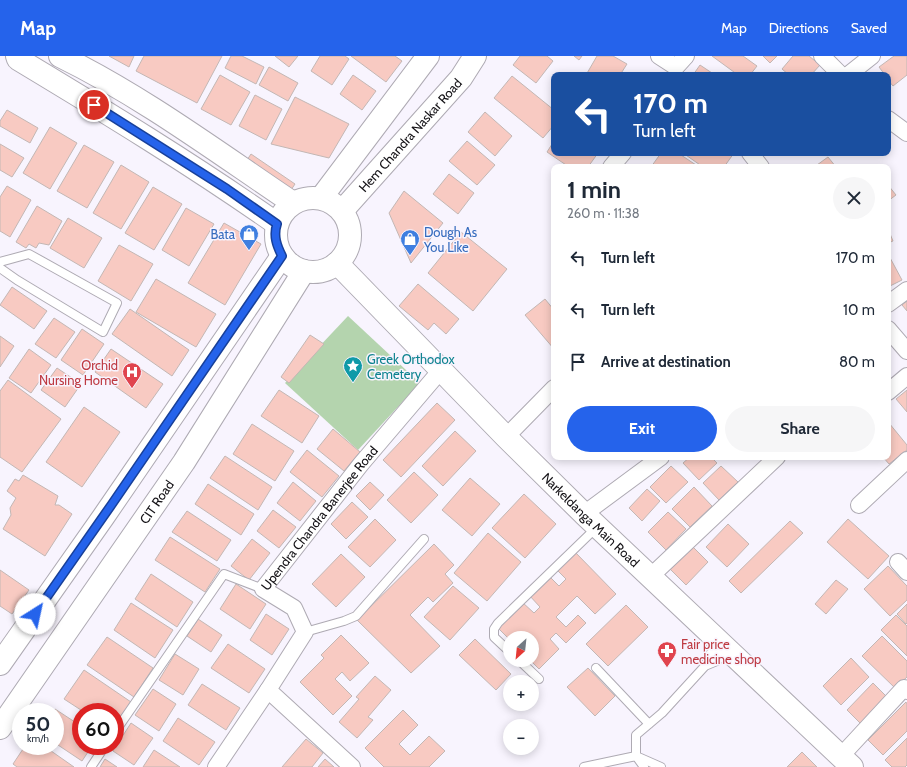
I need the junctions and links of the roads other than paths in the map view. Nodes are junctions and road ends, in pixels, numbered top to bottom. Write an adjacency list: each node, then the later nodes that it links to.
1 (17, 56): 20 (main road)
2 (60, 56): 18 (main road)
3 (428, 56): 17 (main road)
4 (476, 56): 19 (main road, Hem Chandra Naskar Road)
5 (659, 56): 8 (street)
6 (822, 56): 9 (street)
7 (872, 56): 10 (street)
8 (679, 66)
9 (838, 72)
10 (852, 72)
11 (891, 121): 12 (street)
12 (907, 133)
13 (620, 156): 15 (street)
14 (752, 156): 16 (street)
15 (614, 164)
16 (759, 164)
17 (321, 198): 18 (main road); 19 (main road)
18 (293, 203): 20 (main road)
19 (342, 211): 23 (main road)
20 (277, 224): 21 (main road)
21 (282, 256): 25 (main road); 39 (main road)
22 (0, 262): 24 (lane)
23 (337, 263): 25 (main road); 30 (main road, Narkeldanga Main Road)
24 (0, 268)
25 (304, 271): 41 (main road, CIT Road)
26 (907, 290): 27 (street)
27 (891, 302)
28 (891, 332): 29 (street)
29 (907, 350)
30 (441, 370): 34 (main road, Narkeldanga Main Road); 44 (street, Upendra Chandra Banerjee Road)
31 (907, 376): 32 (street)
32 (891, 389)
33 (551, 391): 34 (street)
34 (506, 437): 40 (main road, Narkeldanga Main Road)
35 (658, 460): 40 (street)
36 (773, 460): 43 (street)
37 (907, 460): 38 (street)
38 (859, 505)
39 (104, 516): 41 (main road); 48 (main road)
40 (591, 520): 43 (main road, Narkeldanga Main Road); 46 (lane)
41 (133, 536): 56 (main road, CIT Road)
42 (424, 539): 45 (lane)
43 (650, 577): 47 (main road, Narkeldanga Main Road)
44 (263, 589): 45 (street, Upendra Chandra Banerjee Road); 54 (lane)
45 (305, 632): 52 (street)
46 (503, 645)
47 (724, 647): 55 (lane); 59 (main road, Narkeldanga Main Road)
48 (0, 664)
49 (526, 667): 51 (lane)
50 (596, 668): 55 (lane)
51 (535, 675)
52 (268, 690): 61 (street); 62 (street)
53 (907, 691): 59 (street)
54 (124, 719)
55 (649, 724): 58 (lane)
56 (0, 728)
57 (100, 755): 60 (lane)
58 (636, 756): 63 (lane); 64 (lane); 65 (lane)
59 (847, 762)
60 (91, 767)
61 (216, 767)
62 (352, 767)
63 (584, 767)
64 (644, 767)
65 (661, 767)

